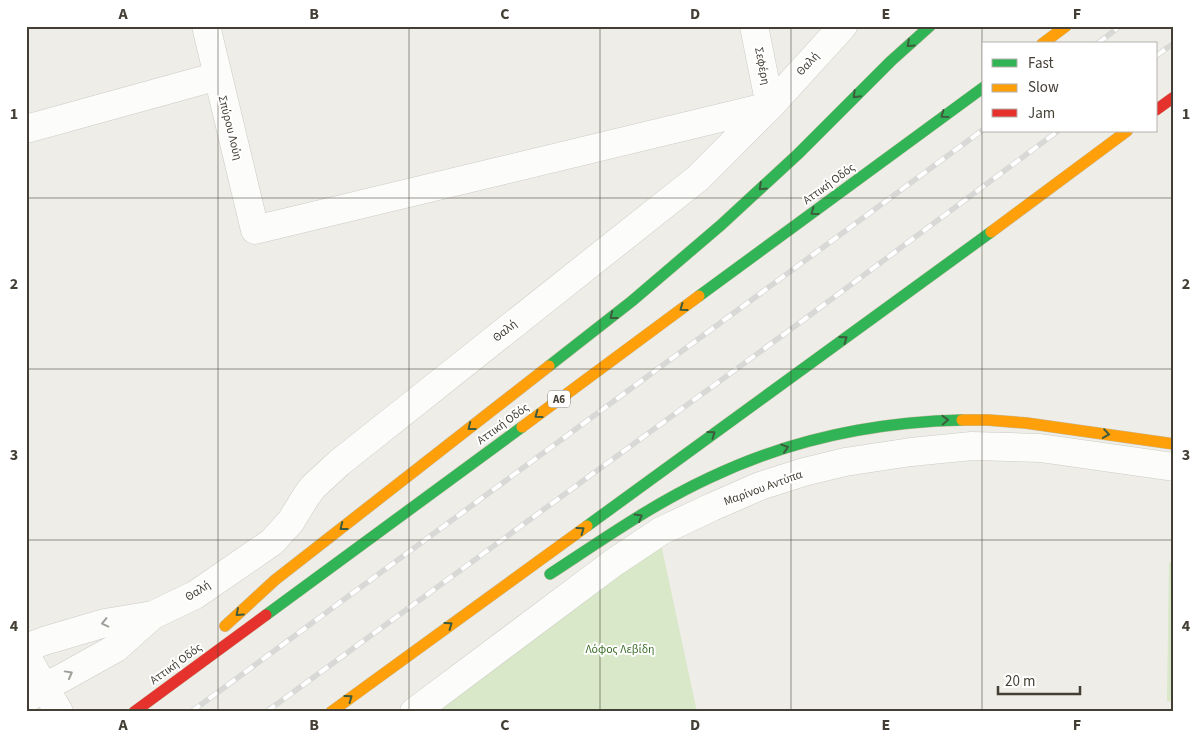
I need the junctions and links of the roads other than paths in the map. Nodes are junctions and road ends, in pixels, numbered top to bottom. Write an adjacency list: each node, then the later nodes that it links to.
1 (206, 26): 7 (street, Σπύρου Λούη)
2 (754, 26): 10 (street, Σεφέρη)
3 (843, 26): 10 (street, Θαλή)
4 (930, 26): 19 (highway, one-way to 19)
5 (1066, 26): 6 (highway)
6 (1045, 42)
7 (218, 76): 10 (street, Σπύρου Λούη); 12 (street)
8 (982, 87): 27 (highway, Αττική Οδός / Α6, one-way to 27)
9 (1174, 97): 11 (highway)
10 (770, 106): 17 (street, Θαλή)
11 (1158, 109)
12 (26, 129)
13 (1126, 132): 23 (highway, one-way to 13)
14 (1174, 444): 16 (highway, one-way to 14)
15 (1174, 467): 29 (street, Μαρίνου Αντύπα)
16 (541, 580)
17 (153, 615): 20 (street, Θαλή, one-way to 20); 24 (street, Θαλή, one-way to 17)
18 (464, 629): 23 (highway)
19 (217, 633)
20 (26, 648)
21 (196, 653): 26 (highway)
22 (26, 655): 24 (street)
23 (368, 685): 28 (highway, one-way to 23)
24 (35, 693): 25 (street)
25 (59, 712)
26 (130, 712)
27 (134, 712)
28 (331, 712)
29 (414, 712)

